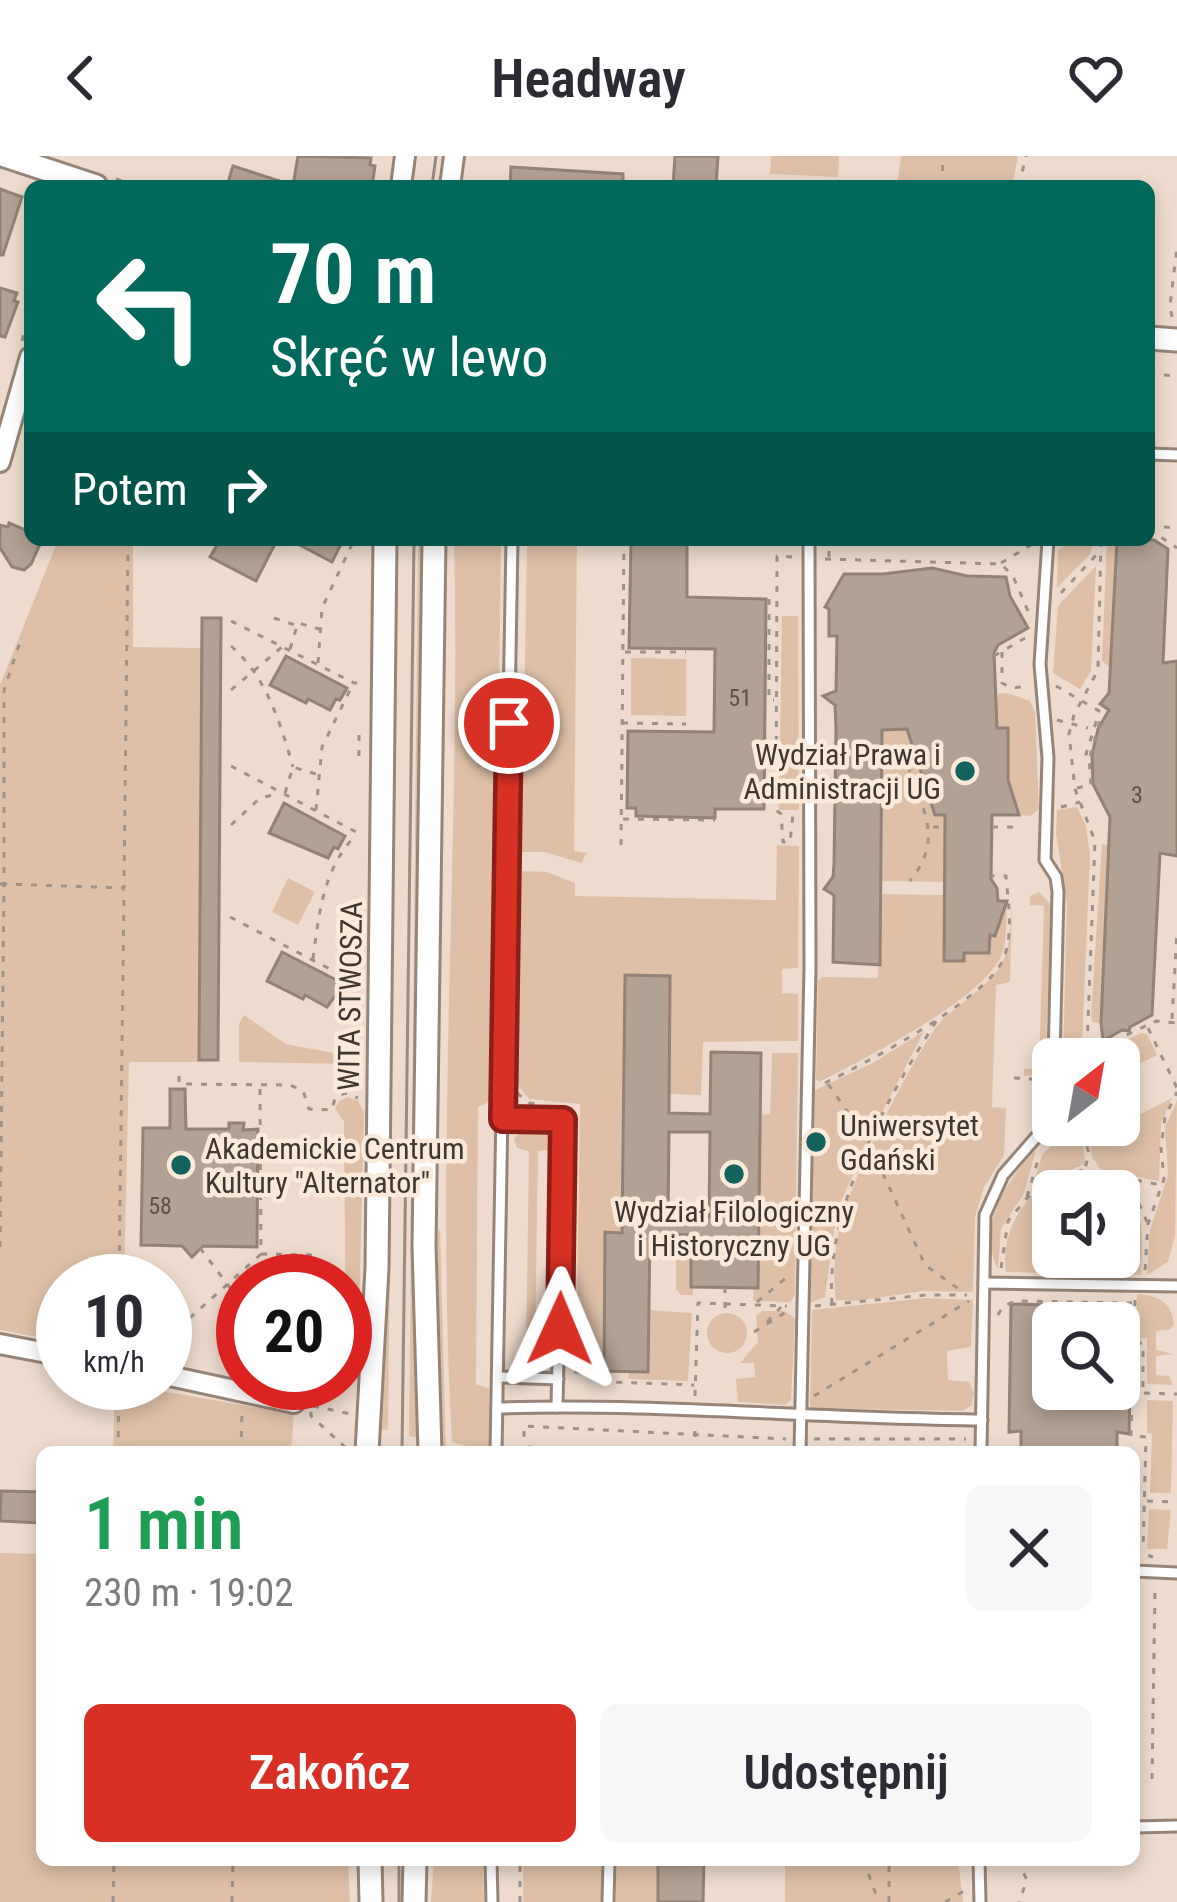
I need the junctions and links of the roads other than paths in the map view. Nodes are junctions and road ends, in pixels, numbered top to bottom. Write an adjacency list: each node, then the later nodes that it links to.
1 (5, 156): 2 (street)
2 (70, 173)
3 (24, 378): 4 (street)
4 (0, 462)
5 (385, 546): 23 (street, WITA STWOSZA)
6 (434, 546): 24 (street)
7 (512, 546): 11 (lane)
8 (809, 546): 21 (lane)
9 (1048, 546): 10 (lane)
10 (1055, 1038)
11 (503, 1119): 17 (lane); 18 (lane)
12 (1032, 1141): 13 (lane)
13 (984, 1283): 14 (lane); 22 (lane)
14 (1177, 1286)
15 (0, 1344): 16 (street)
16 (36, 1351)
17 (500, 1377): 18 (lane); 20 (lane)
18 (558, 1379): 19 (lane)
19 (557, 1407): 20 (lane); 21 (lane)
20 (497, 1408): 25 (lane)
21 (800, 1417): 22 (lane); 26 (lane)
22 (982, 1420): 27 (lane)
23 (367, 1446)
24 (430, 1446)
25 (496, 1446)
26 (800, 1446)
27 (981, 1446)
28 (1140, 1571): 29 (lane)
29 (1177, 1573)
30 (1177, 1826): 31 (lane)
31 (1140, 1827)
32 (370, 1866): 37 (street)
33 (415, 1866): 38 (street)
34 (491, 1866): 39 (lane)
35 (609, 1866): 40 (lane)
36 (979, 1866): 41 (lane)
37 (371, 1902)
38 (414, 1902)
39 (492, 1902)
40 (608, 1902)
41 (980, 1902)

